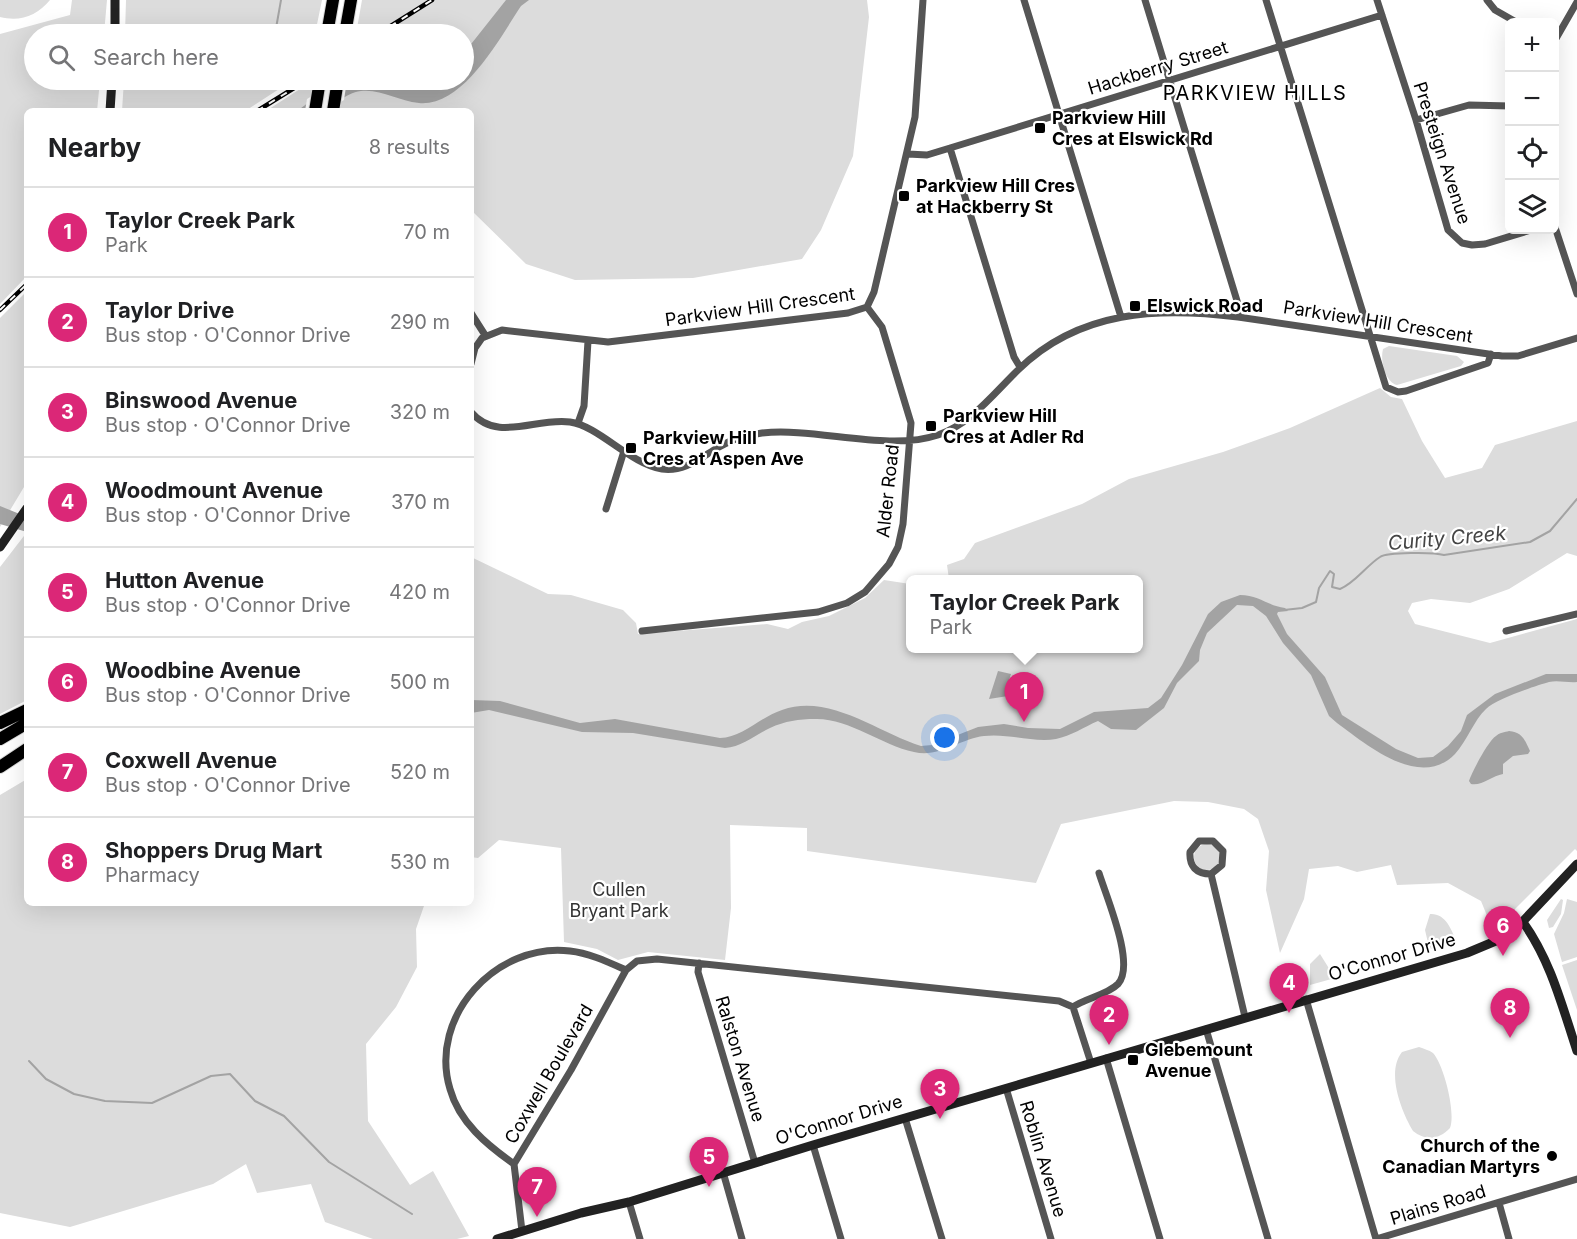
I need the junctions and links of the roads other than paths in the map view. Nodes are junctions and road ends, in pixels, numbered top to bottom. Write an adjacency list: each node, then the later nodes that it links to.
1 (115, 0): 13 (main road)
2 (333, 0): 14 (highway)
3 (351, 0): 15 (highway)
4 (923, 0): 29 (street, Parkview Hill Crescent)
5 (1024, 0): 26 (street)
6 (1145, 0): 18 (street)
7 (1266, 0): 17 (street)
8 (1377, 0): 11 (street, Presteign Avenue)
9 (1487, 0): 12 (street)
10 (1577, 2): 16 (street)
11 (1382, 15): 17 (street, Hackberry Street); 27 (street, Presteign Avenue)
12 (1509, 18)
13 (115, 24)
14 (329, 24)
15 (347, 24)
16 (1559, 33)
17 (1280, 46): 18 (street, Hackberry Street); 38 (street)
18 (1170, 80): 26 (street, Hackberry Street); 35 (street)
19 (111, 90): 23 (main road)
20 (318, 90): 24 (highway)
21 (336, 90): 25 (highway)
22 (1505, 106): 27 (street)
23 (110, 108)
24 (315, 108)
25 (333, 108)
26 (1059, 115): 28 (street, Hackberry Street); 34 (street)
27 (1416, 120): 30 (street, Presteign Avenue)
28 (950, 148): 29 (street, Hackberry Street); 43 (street)
29 (908, 154): 33 (street, Parkview Hill Crescent)
30 (1518, 234)
31 (1557, 234): 32 (street)
32 (1577, 294)
33 (867, 307): 40 (street, Parkview Hill Crescent); 46 (street, Alder Road)
34 (1121, 317): 35 (street, Parkview Hill Crescent); 43 (street, Parkview Hill Crescent)
35 (1238, 317): 38 (street, Parkview Hill Crescent)
36 (474, 318): 37 (street)
37 (485, 335): 40 (street, Parkview Hill Crescent); 41 (street)
38 (1369, 336): 42 (street, Parkview Hill Crescent); 42 (street)
39 (1577, 338): 42 (street, Parkview Hill Crescent)
40 (588, 341): 45 (street)
41 (474, 352)
42 (1491, 354)
43 (1020, 367): 46 (street, Parkview Hill Crescent)
44 (474, 415): 45 (street)
45 (578, 423): 47 (street, Parkview Hill Crescent)
46 (908, 440): 47 (street, Parkview Hill Crescent); 52 (street, Alder Road)
47 (624, 451): 48 (street)
48 (606, 509)
49 (24, 512): 50 (main road)
50 (0, 547)
51 (1577, 614): 53 (street)
52 (642, 631)
53 (1506, 631)
54 (24, 711): 55 (highway)
55 (0, 723)
56 (24, 725): 57 (highway)
57 (0, 739)
58 (24, 748): 60 (highway)
59 (24, 749): 61 (highway)
60 (0, 759)
61 (0, 767)
62 (1577, 864): 65 (main road, O'Connor Drive)
63 (1099, 873): 69 (street)
64 (1211, 874): 64 (street); 70 (street)
65 (1524, 922): 68 (main road, O'Connor Drive); 71 (main road)
66 (699, 963): 67 (street); 69 (street); 79 (street, Ralston Avenue)
67 (626, 970): 80 (street, Coxwell Boulevard); 80 (street)
68 (1306, 999): 70 (main road, O'Connor Drive); 94 (street)
69 (1073, 1007): 75 (street)
70 (1245, 1017): 72 (main road, O'Connor Drive)
71 (1573, 1027): 73 (main road)
72 (1206, 1029): 74 (main road, O'Connor Drive); 93 (street)
73 (1577, 1051)
74 (1106, 1059): 75 (main road, O'Connor Drive); 92 (street)
75 (1091, 1063): 76 (main road, O'Connor Drive)
76 (1006, 1088): 77 (main road, O'Connor Drive); 91 (street, Roblin Avenue)
77 (905, 1118): 78 (main road, O'Connor Drive); 90 (street)
78 (813, 1145): 79 (main road, O'Connor Drive); 89 (street)
79 (755, 1163): 81 (main road, O'Connor Drive)
80 (514, 1164): 85 (street, Coxwell Boulevard)
81 (723, 1172): 83 (main road, O'Connor Drive); 88 (street)
82 (1577, 1179): 84 (street, Plains Road)
83 (629, 1202): 85 (main road, O'Connor Drive); 87 (street)
84 (1499, 1203): 94 (street, Plains Road); 95 (street)
85 (523, 1235): 86 (main road, O'Connor Drive)
86 (497, 1239)
87 (640, 1239)
88 (742, 1239)
89 (841, 1239)
90 (942, 1239)
91 (1051, 1239)
92 (1160, 1239)
93 (1268, 1239)
94 (1376, 1239)
95 (1509, 1239)

